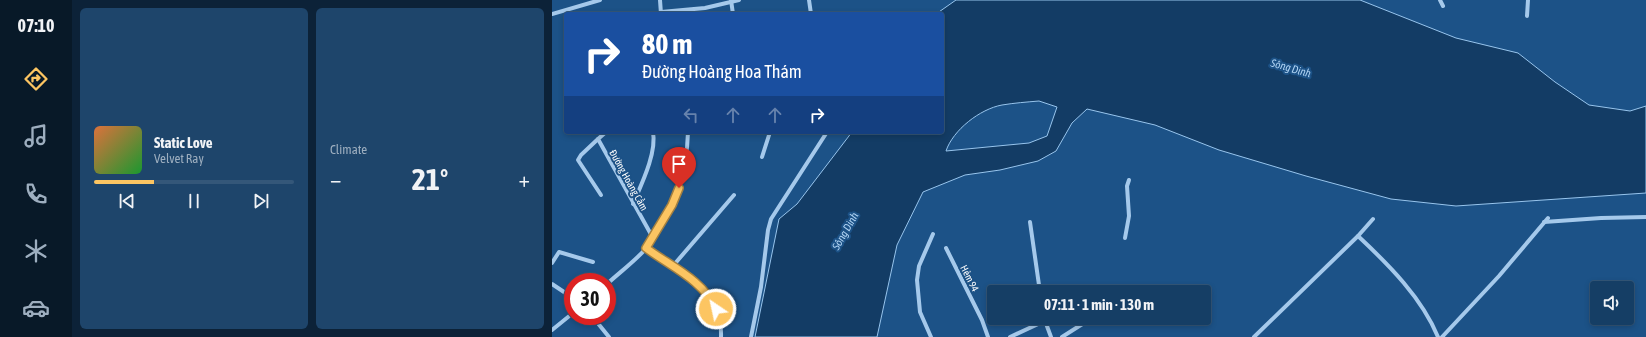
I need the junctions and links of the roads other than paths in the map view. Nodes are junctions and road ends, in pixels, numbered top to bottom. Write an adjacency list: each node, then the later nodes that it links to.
1 (600, 0): 13 (street)
2 (660, 0): 9 (street)
3 (740, 0): 7 (street)
4 (809, 0): 12 (street)
5 (1440, 0): 8 (street)
6 (1528, 0): 14 (street)
7 (731, 1): 10 (street); 11 (street)
8 (1443, 6)
9 (661, 12)
10 (667, 12)
11 (733, 12)
12 (811, 12)
13 (552, 14)
14 (1528, 16)
15 (604, 134): 20 (street)
16 (653, 134): 25 (street)
17 (688, 134): 33 (street)
18 (769, 134): 21 (street)
19 (826, 134): 52 (street)
20 (598, 139): 23 (street); 25 (street, Đường Hoàng Cầm)
21 (762, 157)
22 (1129, 180): 34 (street)
23 (601, 195)
24 (734, 195): 39 (street)
25 (633, 204): 33 (street, Đường Hoàng Cầm)
26 (1646, 217): 30 (street)
27 (1548, 218): 30 (street)
28 (1373, 219): 32 (street)
29 (1030, 222): 42 (street)
30 (1544, 222): 60 (street)
31 (933, 234): 53 (street)
32 (1358, 236): 58 (street); 59 (street)
33 (653, 238): 35 (street)
34 (1125, 238)
35 (646, 248): 39 (street); 40 (street)
36 (946, 248): 54 (street, Hẻm 94)
37 (593, 262): 38 (street)
38 (552, 263)
39 (672, 267): 51 (street)
40 (616, 276)
41 (552, 284): 43 (street)
42 (1039, 285)
43 (564, 292)
44 (564, 320): 49 (street)
45 (599, 325): 50 (street)
46 (1033, 325): 55 (street)
47 (1046, 325): 56 (street)
48 (1081, 325): 57 (street)
49 (552, 330)
50 (609, 337)
51 (721, 337)
52 (751, 337)
53 (931, 337)
54 (988, 337)
55 (1010, 337)
56 (1051, 337)
57 (1062, 337)
58 (1254, 337)
59 (1438, 337)
60 (1442, 337)

